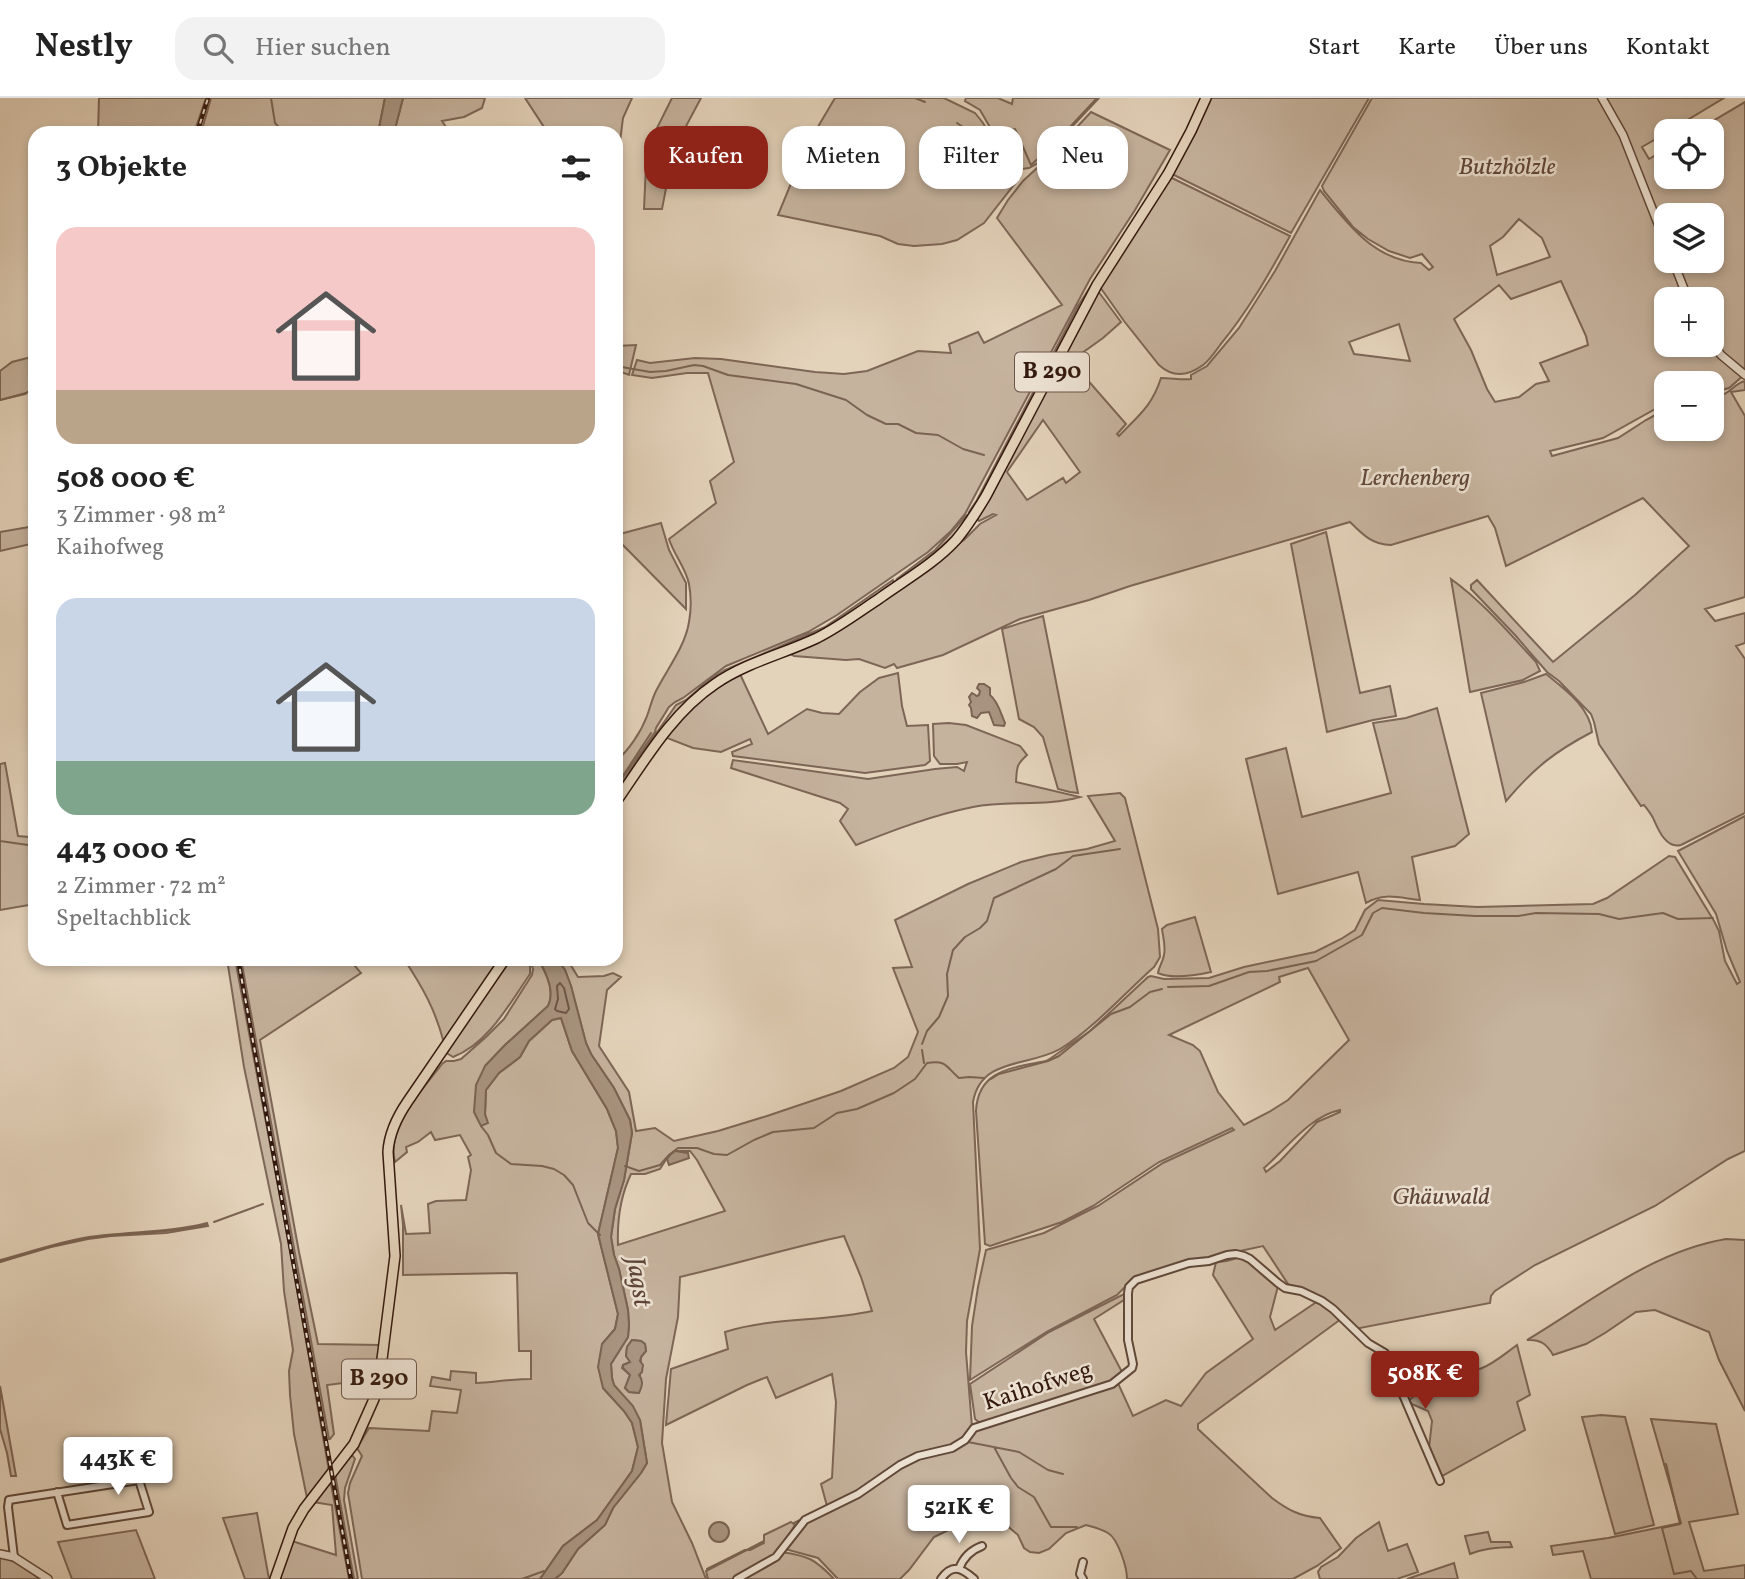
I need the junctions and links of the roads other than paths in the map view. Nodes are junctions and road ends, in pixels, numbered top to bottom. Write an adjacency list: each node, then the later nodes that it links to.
1 (1206, 98): 6 (main road, B 290)
2 (1602, 98): 3 (street)
3 (1654, 213)
4 (1724, 357): 5 (street)
5 (1745, 374)
6 (623, 792)
7 (500, 966): 16 (main road, B 290)
8 (1440, 1481): 17 (street, Kaihofweg)
9 (57, 1492): 9 (street); 12 (street)
10 (982, 1546): 14 (street)
11 (0, 1554): 12 (street)
12 (15, 1557): 15 (street)
13 (1083, 1562): 20 (street)
14 (959, 1569): 18 (street); 19 (street)
15 (44, 1578)
16 (275, 1579)
17 (737, 1579)
18 (941, 1579)
19 (974, 1579)
20 (1083, 1579)

